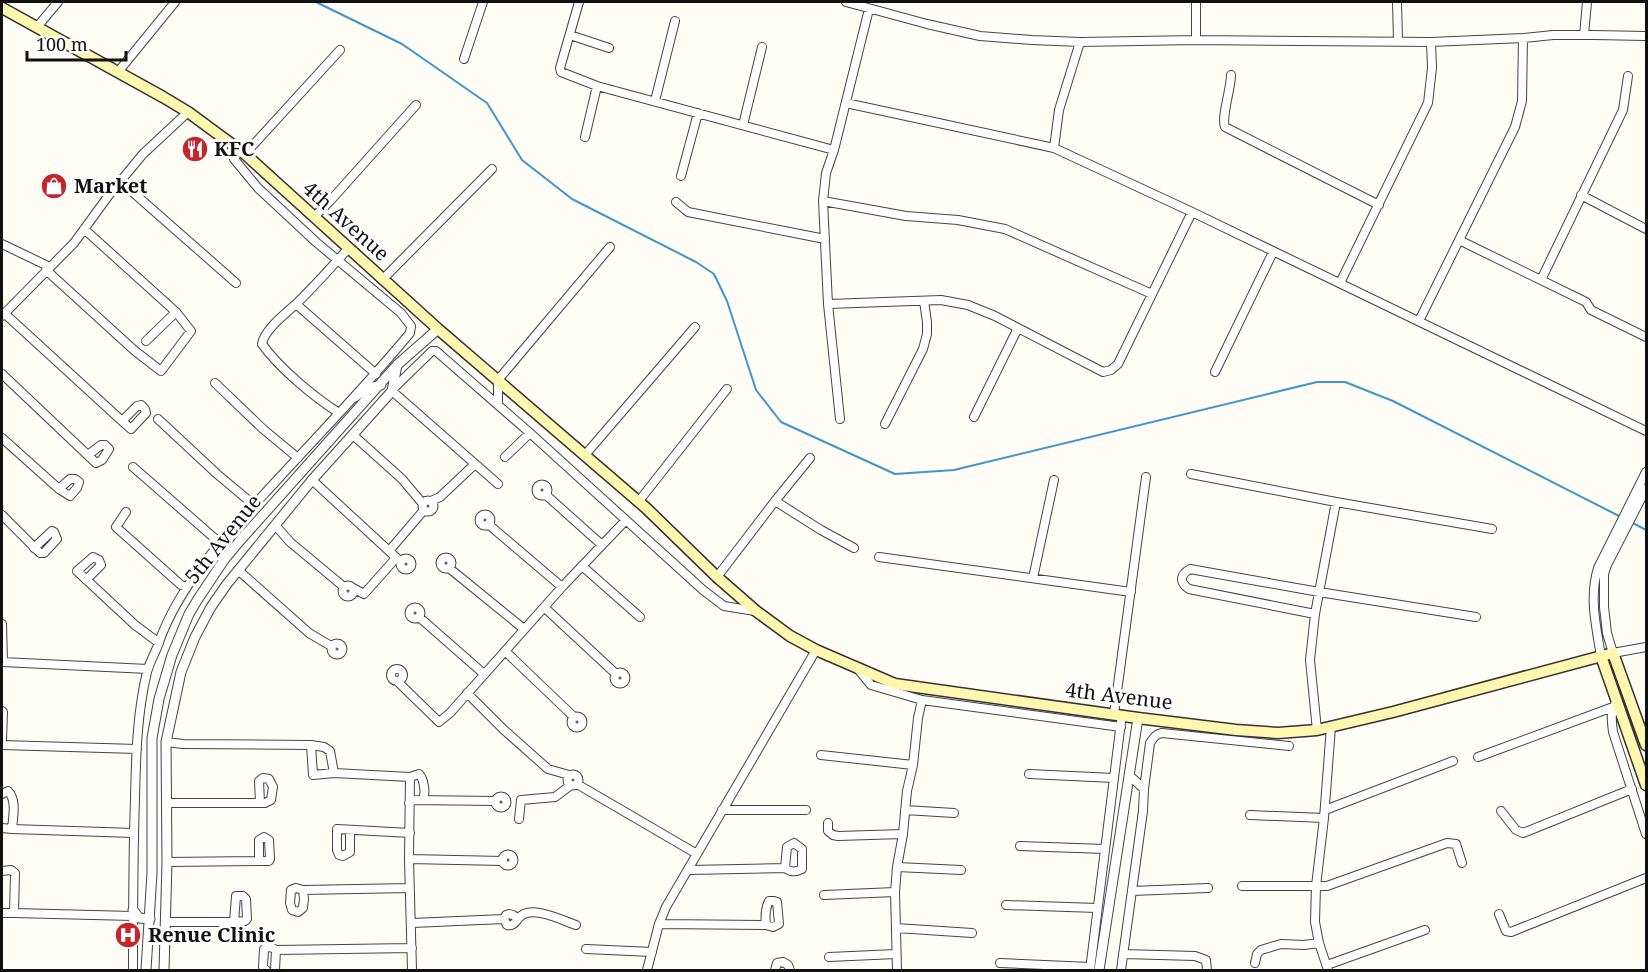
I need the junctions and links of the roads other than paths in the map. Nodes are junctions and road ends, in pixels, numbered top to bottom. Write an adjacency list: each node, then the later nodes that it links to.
1 (58, 2): 12 (street)
2 (175, 2): 25 (street)
3 (483, 2): 24 (street)
4 (579, 2): 13 (street)
5 (846, 2): 10 (street)
6 (1196, 2): 17 (street)
7 (1397, 2): 18 (street)
8 (1587, 2): 14 (street)
9 (2, 8): 12 (main road, 4th Avenue)
10 (869, 9): 19 (street); 30 (street)
11 (675, 21): 29 (street)
12 (38, 27): 25 (main road, 4th Avenue)
13 (570, 35): 22 (street); 28 (street)
14 (1584, 35): 15 (street); 16 (street)
15 (1647, 36)
16 (1523, 38): 20 (street); 52 (street)
17 (1196, 40): 18 (street); 19 (street)
18 (1398, 41): 20 (street)
19 (1080, 42): 37 (street)
20 (1431, 42): 46 (street)
21 (762, 47): 34 (street)
22 (609, 48)
23 (340, 50): 39 (street)
24 (464, 59)
25 (118, 72): 32 (main road, 4th Avenue)
26 (1231, 75): 46 (street)
27 (1628, 76): 43 (street)
28 (597, 86): 29 (street); 35 (street)
29 (655, 101): 33 (street)
30 (846, 103): 37 (street); 38 (street)
31 (416, 105): 48 (street)
32 (188, 112): 36 (main road, 4th Avenue); 42 (street)
33 (698, 113): 34 (street); 41 (street)
34 (743, 125): 38 (street)
35 (585, 137)
36 (235, 146): 39 (main road, 4th Avenue); 58 (street)
37 (1054, 148): 47 (street)
38 (834, 150): 44 (street)
39 (245, 154): 48 (main road, 4th Avenue)
40 (492, 169): 61 (street)
41 (681, 176)
42 (120, 181): 49 (street); 63 (street)
43 (1581, 195): 50 (street); 62 (street)
44 (823, 201): 51 (street); 67 (street)
45 (676, 202): 51 (street)
46 (1378, 205): 64 (street)
47 (1192, 212): 56 (street); 67 (street)
48 (314, 217): 55 (main road, 4th Avenue)
49 (84, 229): 59 (street); 71 (street)
50 (1647, 229)
51 (825, 239): 70 (street)
52 (1459, 240): 62 (street); 73 (street)
53 (2, 244): 59 (street)
54 (610, 247): 83 (street)
55 (348, 249): 57 (main road, 4th Avenue); 58 (street)
56 (1273, 252): 64 (street); 80 (street)
57 (359, 258): 60 (street); 61 (main road, 4th Avenue)
58 (337, 261): 60 (street); 69 (street)
59 (48, 269): 71 (street); 72 (street)
60 (348, 270): 66 (street)
61 (383, 279): 65 (main road, 4th Avenue)
62 (1540, 280): 77 (street)
63 (236, 283)
64 (1340, 283): 73 (street)
65 (396, 291): 66 (street); 76 (main road, 4th Avenue)
66 (378, 294): 82 (street)
67 (1152, 294): 75 (street)
68 (924, 301): 70 (street); 75 (street); 95 (street)
69 (296, 304): 82 (street); 90 (street)
70 (828, 304): 93 (street)
71 (176, 312): 78 (street)
72 (3, 314): 94 (street)
73 (1419, 321): 96 (street)
74 (695, 327): 101 (street)
75 (1018, 328): 91 (street)
76 (438, 329): 79 (street, 5th Avenue); 83 (main road, 4th Avenue)
77 (1647, 337)
78 (146, 341)
79 (397, 365): 85 (street, 5th Avenue); 87 (street)
80 (1215, 372)
81 (2, 374): 100 (street)
82 (376, 374): 88 (street)
83 (498, 380): 89 (street); 101 (main road, 4th Avenue)
84 (215, 383): 103 (street)
85 (381, 386): 88 (street); 244 (street, 5th Avenue)
86 (727, 389): 116 (street)
87 (393, 390): 89 (street); 98 (street); 105 (street)
88 (355, 397): 90 (street)
89 (498, 405): 97 (street)
90 (339, 413): 103 (street)
91 (974, 417)
92 (158, 419): 119 (street)
93 (840, 419)
94 (122, 421)
95 (885, 423)
96 (1647, 431)
97 (530, 433): 102 (street); 123 (street)
98 (353, 435): 110 (street); 120 (street)
99 (2, 438): 114 (street)
100 (88, 455)
101 (585, 455): 116 (main road, 4th Avenue)
102 (505, 457)
103 (298, 458): 119 (street)
104 (810, 458): 117 (street)
105 (475, 464): 112 (street); 120 (street)
106 (133, 467): 127 (street)
107 (1647, 472): 113 (street)
108 (1191, 474): 118 (street)
109 (1146, 477): 142 (street)
110 (312, 480): 125 (street); 131 (street)
111 (1054, 480): 138 (street)
112 (498, 484)
113 (1643, 488): 132 (street)
114 (59, 489)
115 (546, 495): 128 (street)
116 (639, 501): 137 (main road, 4th Avenue)
117 (775, 501): 130 (street); 137 (street)
118 (1336, 502): 126 (street); 143 (street)
119 (254, 505): 127 (street)
120 (426, 505): 131 (street)
121 (126, 512): 140 (street)
122 (2, 514): 129 (street)
123 (626, 520): 128 (street); 145 (street)
124 (488, 524): 141 (street)
125 (275, 525): 131 (street); 136 (street)
126 (1492, 529)
127 (220, 543): 140 (street)
128 (602, 545): 134 (street)
129 (34, 548)
130 (854, 548)
131 (389, 551)
132 (1610, 552): 157 (street); 158 (street)
133 (879, 556): 138 (street)
134 (582, 566): 141 (street); 148 (street)
135 (449, 568): 151 (street)
136 (238, 570): 153 (street); 175 (street)
137 (717, 577): 145 (main road, 4th Avenue)
138 (1033, 578): 142 (street)
139 (86, 580): 152 (street)
140 (187, 587): 152 (street)
141 (562, 587): 144 (street)
142 (1131, 592): 169 (street)
143 (1319, 592): 146 (street); 146 (street); 149 (street)
144 (545, 608): 151 (street); 163 (street)
145 (756, 611): 155 (main road, 4th Avenue)
146 (1314, 614): 174 (street)
147 (419, 617): 162 (street)
148 (640, 617)
149 (1476, 617)
150 (2, 624): 159 (street)
151 (524, 629): 156 (street)
152 (159, 643): 161 (street)
153 (331, 646)
154 (1647, 647): 157 (street, 4th Avenue)
155 (816, 650): 160 (main road, 4th Avenue); 200 (street)
156 (505, 651): 162 (street); 170 (street)
157 (1613, 653): 158 (main road, 4th Avenue); 178 (main road)
158 (1600, 656): 167 (main road); 173 (main road, 4th Avenue)
159 (2, 662): 161 (street)
160 (856, 667): 166 (street); 169 (main road, 4th Avenue)
161 (148, 669): 180 (street)
162 (484, 674): 165 (street)
163 (616, 674)
164 (398, 682): 165 (street)
165 (467, 693): 190 (street)
166 (922, 700): 172 (street); 184 (street)
167 (1615, 705): 182 (street); 191 (main road); 193 (street)
168 (2, 711): 176 (street)
169 (1118, 715): 171 (main road, 4th Avenue); 172 (street)
170 (573, 717)
171 (1138, 718): 174 (main road, 4th Avenue); 187 (street)
172 (1121, 727): 189 (street)
173 (1331, 727): 174 (main road, 4th Avenue); 205 (street)
174 (1317, 730)
175 (166, 742): 177 (street); 197 (street)
176 (2, 743): 180 (street)
177 (311, 745): 185 (street); 185 (street)
178 (1647, 745)
179 (1289, 747): 192 (street)
180 (136, 749): 212 (street)
181 (821, 755): 184 (street)
182 (1478, 757)
183 (1453, 761): 205 (street)
184 (913, 765): 202 (street)
185 (334, 773): 188 (street)
186 (1029, 774): 189 (street)
187 (1129, 775): 192 (street); 267 (street)
188 (410, 777): 195 (street); 199 (street)
189 (1114, 778): 217 (street)
190 (574, 785): 207 (street); 218 (street)
191 (1647, 786)
192 (1144, 789): 235 (street)
193 (1632, 789): 203 (street); 215 (street)
194 (2, 794): 210 (street)
195 (423, 800): 196 (street); 199 (street)
196 (495, 801)
197 (167, 803): 198 (street); 222 (street)
198 (260, 803)
199 (410, 803): 213 (street)
200 (722, 810): 201 (street); 218 (street)
201 (806, 810)
202 (905, 810): 204 (street); 214 (street)
203 (1501, 811)
204 (954, 813)
205 (1324, 814): 206 (street); 231 (street)
206 (1250, 815)
207 (519, 819)
208 (828, 823): 214 (street)
209 (2, 828): 210 (street)
210 (12, 829): 212 (street)
211 (350, 830): 213 (street)
212 (134, 833): 240 (street)
213 (410, 833): 219 (street)
214 (903, 834): 224 (street)
215 (1647, 834)
216 (1020, 846): 217 (street)
217 (1105, 849): 239 (street)
218 (697, 854): 226 (street)
219 (409, 859): 221 (street); 232 (street)
220 (259, 861): 222 (street)
221 (503, 861)
222 (167, 862): 245 (street)
223 (1462, 863): 231 (street)
224 (897, 867): 227 (street); 236 (street)
225 (785, 868): 226 (street)
226 (689, 870): 248 (street)
227 (961, 870)
228 (2, 871): 242 (street)
229 (1647, 878): 243 (street)
230 (1242, 886): 231 (street)
231 (1316, 886): 254 (street)
232 (410, 888): 234 (street); 247 (street)
233 (1208, 888): 235 (street)
234 (303, 890)
235 (1132, 891): 262 (street)
236 (895, 892): 237 (street); 251 (street)
237 (824, 895)
238 (1006, 905): 239 (street)
239 (1097, 908): 267 (street)
240 (133, 913): 242 (street); 244 (street); 268 (street)
241 (2, 914): 242 (street)
242 (14, 914)
243 (1499, 914)
244 (150, 919): 256 (street, 5th Avenue)
245 (165, 921): 246 (street); 255 (street)
246 (234, 921)
247 (412, 922): 249 (street); 257 (street)
248 (659, 924): 250 (street); 260 (street)
249 (576, 925)
250 (766, 925)
251 (896, 928): 253 (street); 261 (street)
252 (1425, 930): 266 (street)
253 (972, 933)
254 (1319, 943): 265 (street); 266 (street)
255 (165, 946): 256 (street); 270 (street)
256 (148, 948): 269 (street, 5th Avenue)
257 (412, 948): 259 (street); 273 (street)
258 (586, 949): 260 (street)
259 (276, 950): 271 (street); 272 (street)
260 (652, 952): 274 (street)
261 (896, 954): 263 (street); 277 (street)
262 (1123, 954): 278 (street); 279 (street)
263 (829, 957)
264 (1000, 963): 267 (street)
265 (1255, 963)
266 (1328, 968)
267 (1093, 969)
268 (133, 970)
269 (146, 970)
270 (164, 970)
271 (266, 970)
272 (275, 970)
273 (412, 970)
274 (647, 970)
275 (775, 970): 276 (street)
276 (790, 970)
277 (897, 970)
278 (1121, 970)
279 (1207, 970)

